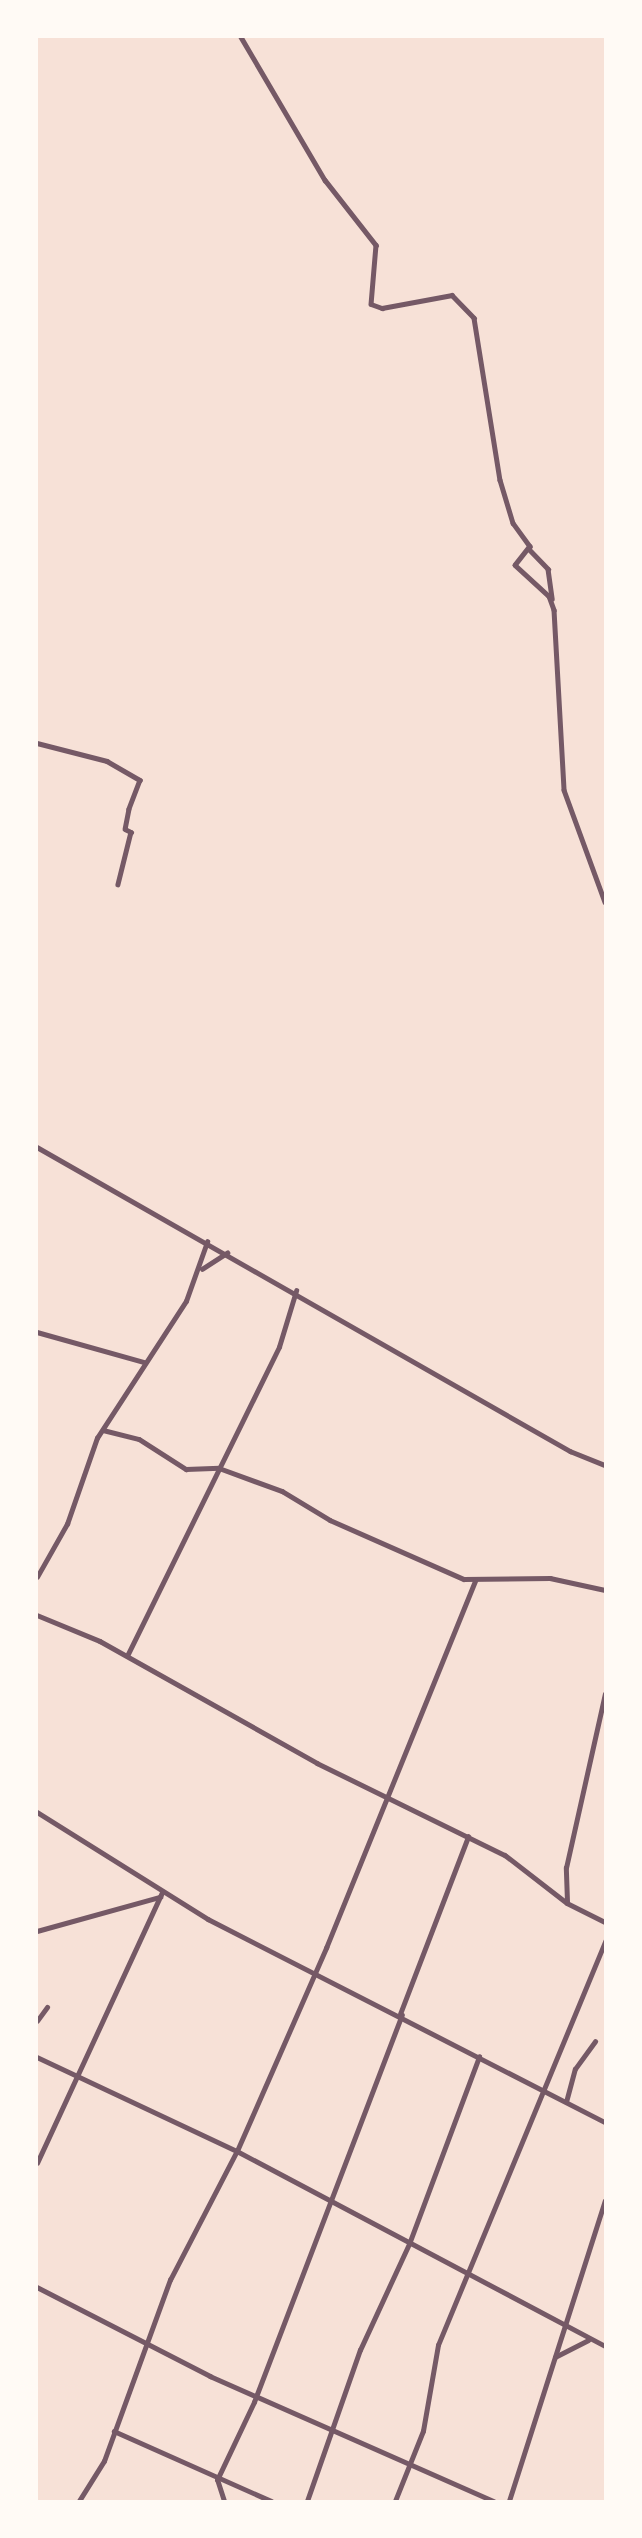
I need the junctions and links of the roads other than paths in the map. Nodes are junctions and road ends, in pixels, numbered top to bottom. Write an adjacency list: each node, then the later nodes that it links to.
1 (241, 37): 2 (street)
2 (529, 548): 3 (street); 3 (street)
3 (551, 600): 6 (street)
4 (37, 743): 5 (street)
5 (118, 884)
6 (605, 902)
7 (37, 1147): 8 (street)
8 (207, 1241): 9 (street); 10 (street)
9 (228, 1253): 10 (street); 11 (street)
10 (200, 1270): 13 (street)
11 (296, 1291): 15 (street); 16 (street)
12 (37, 1332): 13 (street)
13 (144, 1362): 14 (street)
14 (103, 1430): 16 (street); 17 (street)
15 (605, 1465)
16 (219, 1468): 18 (street); 21 (street)
17 (37, 1577)
18 (475, 1581): 19 (street); 23 (street)
19 (605, 1590)
20 (37, 1615): 21 (street)
21 (127, 1656): 23 (street)
22 (605, 1694): 27 (street)
23 (387, 1799): 25 (street); 31 (street)
24 (37, 1812): 26 (street)
25 (468, 1837): 27 (street); 33 (street)
26 (161, 1895): 29 (street); 31 (street); 38 (street)
27 (567, 1903): 28 (street)
28 (605, 1922)
29 (37, 1931)
30 (605, 1941): 39 (street)
31 (315, 1971): 33 (street); 42 (street)
32 (47, 2007): 34 (street)
33 (401, 2014): 37 (street); 45 (street)
34 (37, 2021)
35 (595, 2041): 40 (street)
36 (37, 2057): 38 (street)
37 (480, 2057): 39 (street); 46 (street)
38 (77, 2076): 42 (street); 43 (street)
39 (544, 2091): 40 (street); 47 (street)
40 (566, 2102): 41 (street)
41 (605, 2122)
42 (237, 2151): 45 (street); 51 (street)
43 (37, 2163)
44 (605, 2201): 49 (street)
45 (329, 2203): 46 (street); 54 (street)
46 (409, 2244): 47 (street); 56 (street)
47 (468, 2278): 49 (street); 57 (street)
48 (37, 2287): 51 (street)
49 (565, 2329): 50 (street); 53 (street)
50 (589, 2340): 52 (street); 53 (street)
51 (144, 2341): 54 (street); 55 (street)
52 (605, 2346)
53 (555, 2358): 65 (street)
54 (256, 2394): 56 (street); 58 (street)
55 (114, 2431): 58 (street); 59 (street)
56 (335, 2431): 57 (street); 62 (street)
57 (412, 2462): 63 (street); 64 (street)
58 (220, 2475): 60 (street); 61 (street)
59 (79, 2501)
60 (224, 2501)
61 (271, 2501)
62 (307, 2501)
63 (396, 2501)
64 (494, 2501)
65 (509, 2501)

